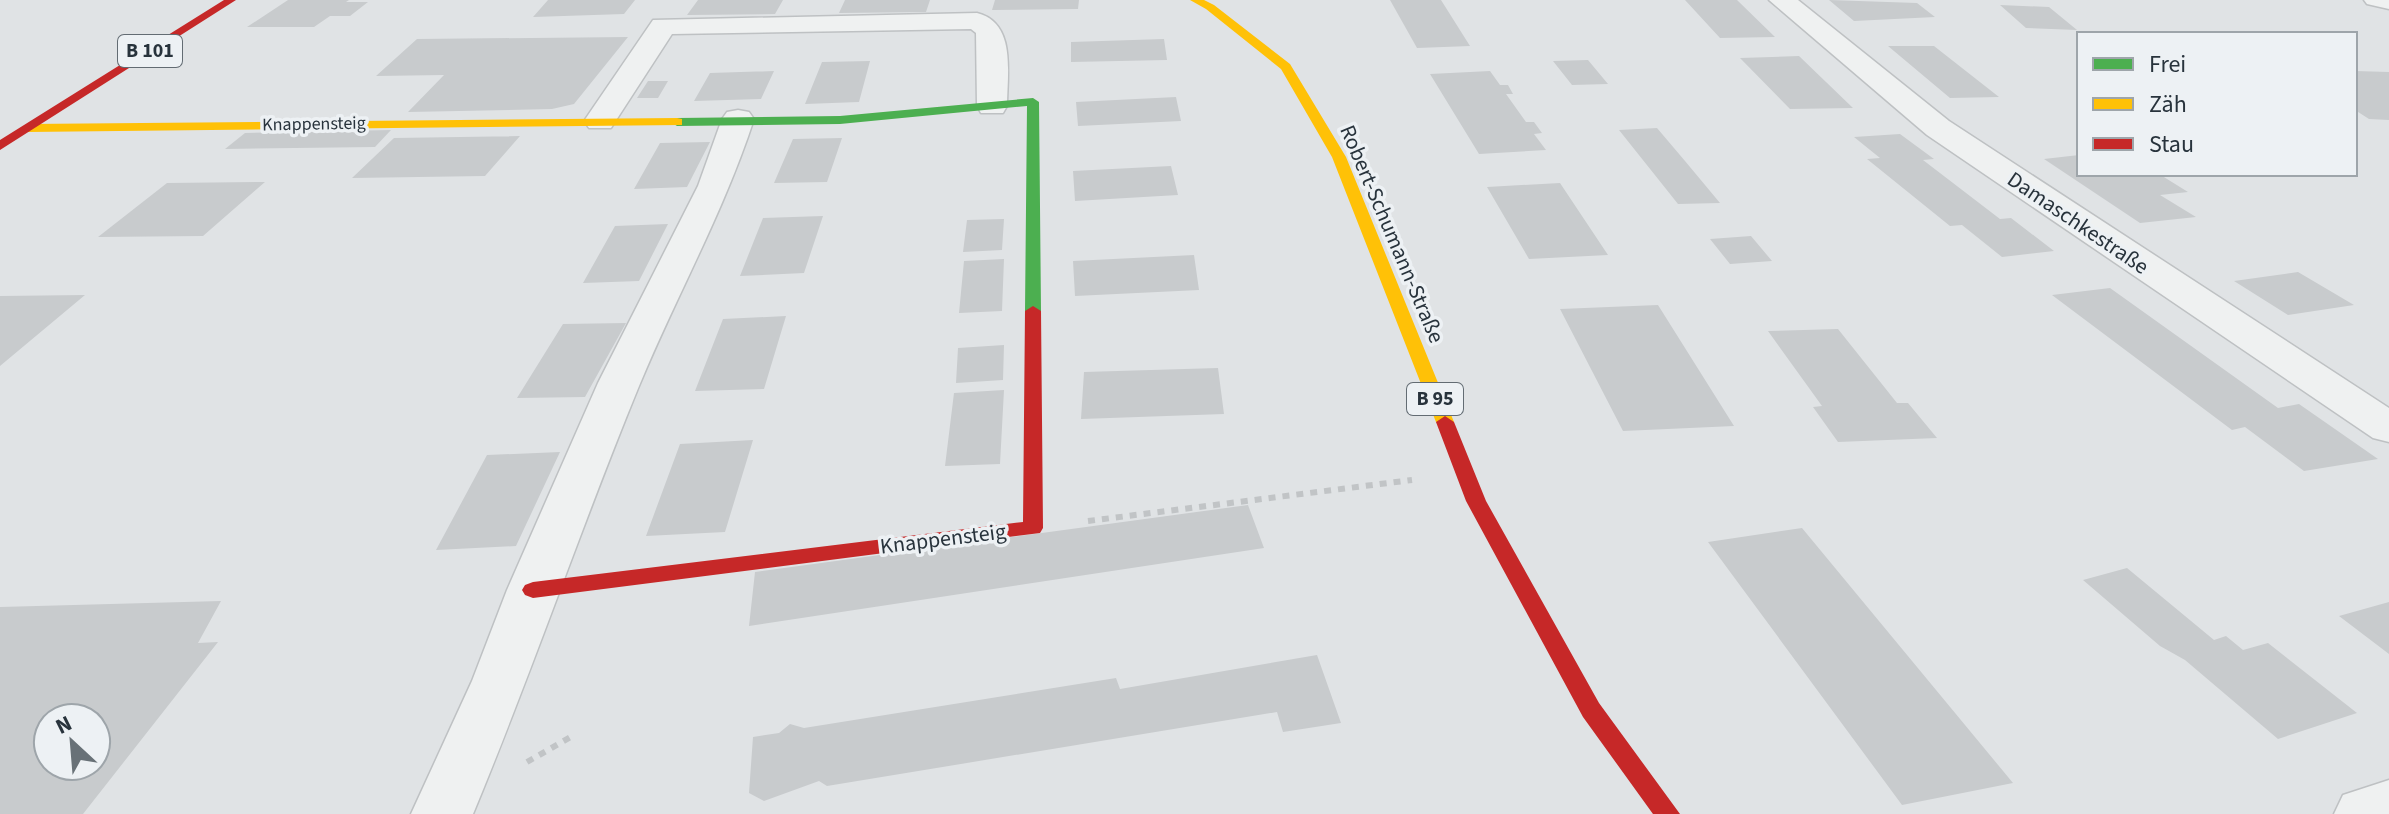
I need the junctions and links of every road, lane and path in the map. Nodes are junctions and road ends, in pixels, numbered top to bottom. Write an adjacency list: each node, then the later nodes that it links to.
1 (231, 0): 9 (street, B 101)
2 (1195, 0): 12 (street, Robert-Schumann-Straße / B 95)
3 (1782, 0): 11 (street, Damaschkestraße)
4 (2374, 0): 5 (lane)
5 (2389, 3)
6 (992, 106): 7 (street, Knappensteig); 8 (street); 13 (street, Knappensteig)
7 (738, 119): 8 (street, Knappensteig); 14 (street)
8 (600, 121): 9 (street, Knappensteig)
9 (28, 128): 10 (street, B 101)
10 (0, 146)
11 (2389, 428)
12 (1464, 473): 13 (path); 17 (street, Robert-Schumann-Straße / B 95)
13 (1033, 528): 14 (street, Knappensteig)
14 (533, 590): 16 (street)
15 (2389, 806): 18 (street)
16 (442, 814)
17 (1667, 814)
18 (2365, 814)

